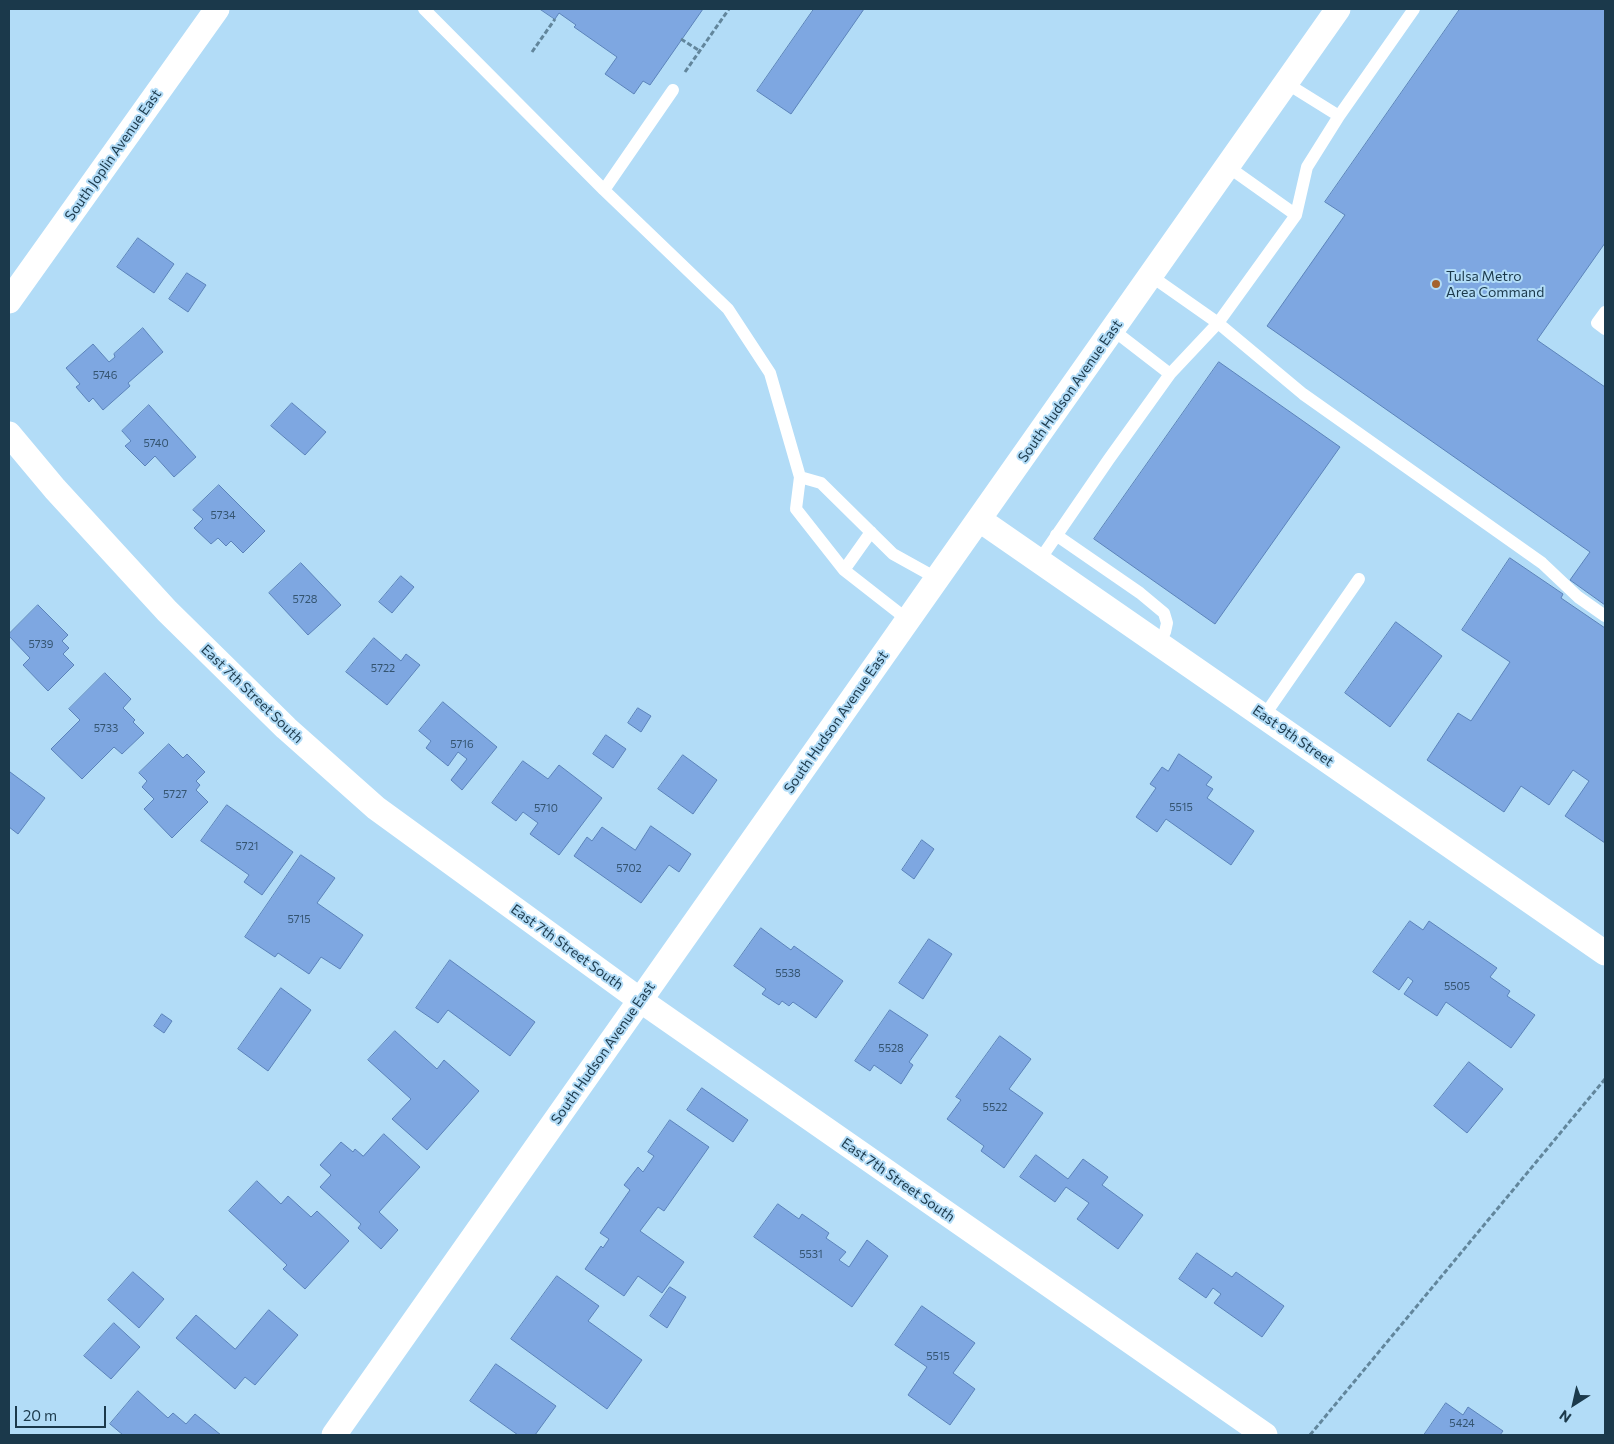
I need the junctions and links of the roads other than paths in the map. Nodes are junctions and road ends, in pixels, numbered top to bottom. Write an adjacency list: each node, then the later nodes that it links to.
1 (217, 9): 12 (street, South Joplin Avenue East)
2 (424, 9): 9 (lane)
3 (1338, 9): 5 (street, South Hudson Avenue East)
4 (1414, 9): 7 (lane)
5 (1286, 83): 7 (lane); 8 (street, South Hudson Avenue East)
6 (673, 90): 9 (lane)
7 (1339, 116): 10 (lane)
8 (1227, 166): 10 (lane); 11 (street, South Hudson Avenue East)
9 (604, 190): 19 (lane)
10 (1296, 214): 14 (lane)
11 (1151, 276): 14 (lane); 16 (street, South Hudson Avenue East)
12 (9, 301)
13 (1605, 312): 15 (lane)
14 (1218, 322): 17 (lane); 27 (lane)
15 (1605, 329)
16 (1113, 330): 17 (lane); 20 (street, South Hudson Avenue East)
17 (1170, 374): 22 (lane)
18 (9, 434): 32 (street, East 7th Street South)
19 (800, 477): 21 (lane); 24 (lane)
20 (980, 520): 23 (street, East 9th Street); 25 (street, South Hudson Avenue East)
21 (871, 532): 24 (lane); 25 (lane)
22 (1056, 535): 23 (lane); 29 (lane)
23 (1038, 561): 29 (street, East 9th Street)
24 (844, 570): 28 (lane)
25 (938, 579): 28 (street, South Hudson Avenue East)
26 (1359, 579): 30 (lane)
27 (1605, 616)
28 (908, 620): 32 (street, South Hudson Avenue East)
29 (1159, 644): 30 (street, East 9th Street)
30 (1264, 716): 31 (street, East 9th Street)
31 (1605, 953)
32 (640, 1000): 33 (street, South Hudson Avenue East); 34 (street, East 7th Street South)
33 (334, 1435)
34 (1265, 1435)

